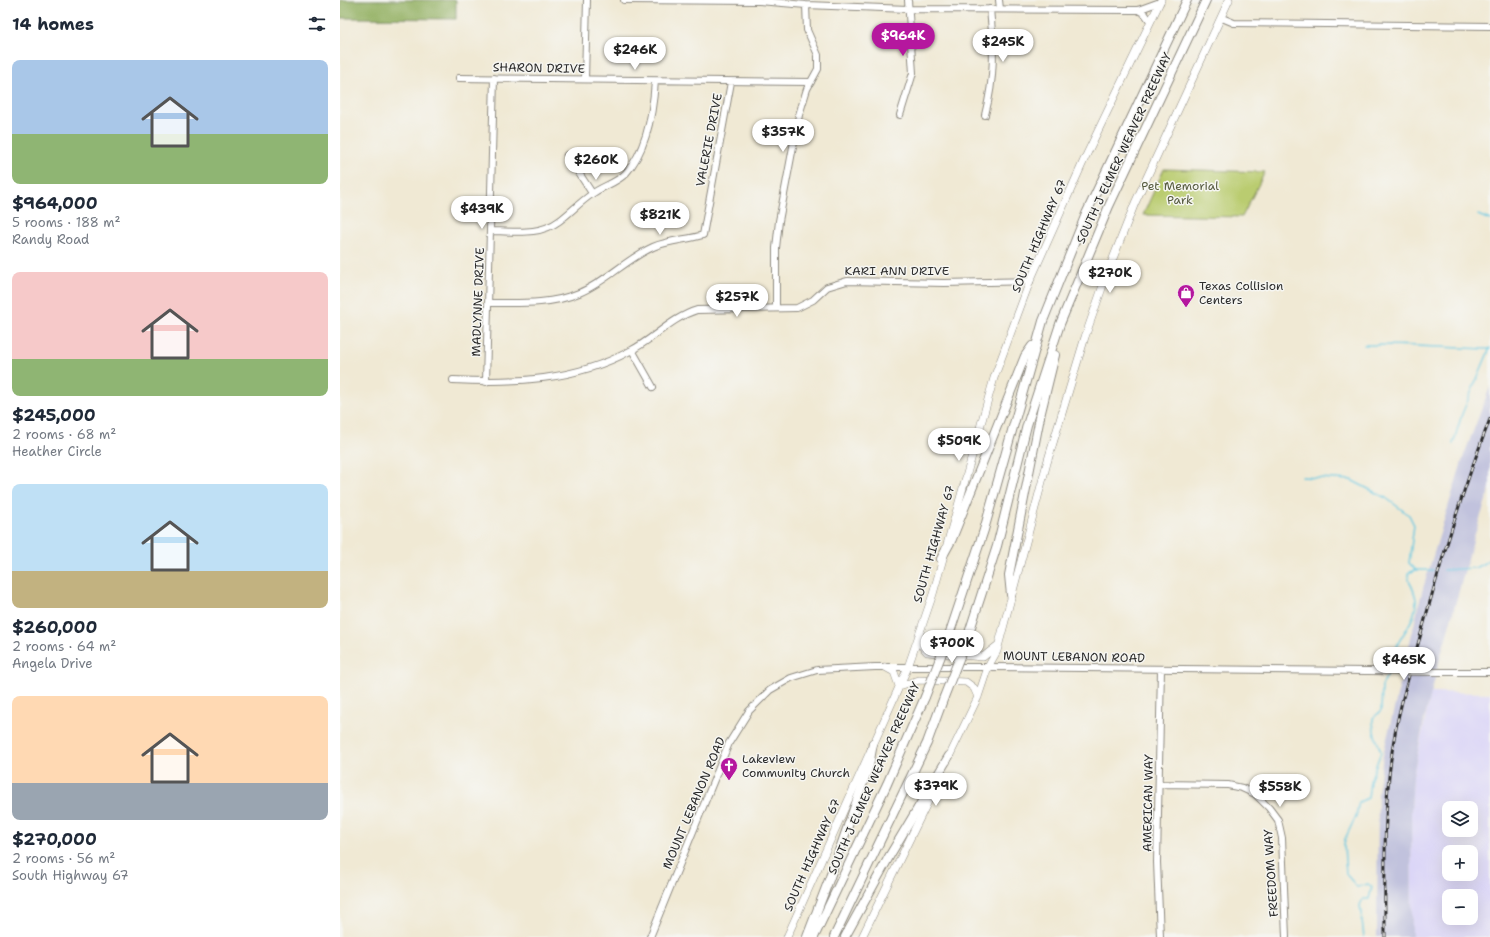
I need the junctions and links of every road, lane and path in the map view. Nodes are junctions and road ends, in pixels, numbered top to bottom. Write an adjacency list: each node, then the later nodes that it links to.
1 (587, 0): 21 (street)
2 (624, 0): 3 (street)
3 (674, 0): 9 (street)
4 (908, 0): 12 (street)
5 (999, 0): 14 (street)
6 (1187, 0): 34 (highway, SOUTH J ELMER WEAVER FREEWAY)
7 (1206, 0): 33 (highway, SOUTH J ELMER WEAVER FREEWAY)
8 (1229, 0): 16 (main road)
9 (759, 1): 11 (street)
10 (1160, 1): 15 (street); 17 (main road, SOUTH HIGHWAY 67)
11 (806, 5): 12 (street); 24 (street)
12 (908, 8): 13 (street); 25 (street)
13 (990, 9): 14 (street); 26 (street)
14 (1000, 9): 15 (street)
15 (1138, 10): 17 (street)
16 (1222, 18): 18 (street); 40 (main road)
17 (1150, 21): 30 (main road, SOUTH HIGHWAY 67)
18 (1490, 26)
19 (459, 78): 20 (street, SHARON DRIVE)
20 (494, 78): 21 (street, SHARON DRIVE); 29 (street, MADLYNNE DRIVE)
21 (585, 79): 22 (street, SHARON DRIVE)
22 (654, 82): 23 (street, SHARON DRIVE); 28 (street)
23 (731, 82): 24 (street, SHARON DRIVE); 31 (street, VALERIE DRIVE)
24 (811, 82): 32 (street)
25 (900, 115)
26 (985, 115)
27 (567, 155): 28 (street)
28 (592, 193): 29 (street)
29 (491, 231): 31 (street, MADLYNNE DRIVE)
30 (1030, 281): 32 (street, KARI ANN DRIVE); 39 (main road, SOUTH HIGHWAY 67)
31 (489, 303): 37 (street, MADLYNNE DRIVE)
32 (776, 307): 35 (street, KARI ANN DRIVE)
33 (1060, 324): 40 (highway); 57 (highway, SOUTH J ELMER WEAVER FREEWAY, bridge)
34 (1037, 338): 39 (highway); 56 (highway, SOUTH J ELMER WEAVER FREEWAY, bridge)
35 (632, 350): 37 (street, KARI ANN DRIVE); 38 (street)
36 (453, 380): 37 (street, KARI ANN DRIVE)
37 (486, 382)
38 (653, 387)
39 (941, 559): 41 (main road, SOUTH HIGHWAY 67)
40 (1011, 595): 42 (main road)
41 (919, 634): 42 (main road); 44 (main road, SOUTH HIGHWAY 67)
42 (997, 645): 45 (main road)
43 (885, 667): 44 (street, MOUNT LEBANON ROAD); 48 (main road); 53 (street, MOUNT LEBANON ROAD)
44 (908, 667): 45 (street, MOUNT LEBANON ROAD); 48 (main road, SOUTH HIGHWAY 67)
45 (988, 667): 46 (street, MOUNT LEBANON ROAD); 49 (main road)
46 (1161, 670): 47 (street, MOUNT LEBANON ROAD, bridge); 52 (street, AMERICAN WAY)
47 (1490, 672)
48 (900, 686): 49 (main road); 50 (main road, SOUTH HIGHWAY 67)
49 (978, 697): 51 (main road)
50 (873, 743): 54 (main road, SOUTH HIGHWAY 67); 55 (highway)
51 (949, 756): 58 (highway); 59 (main road)
52 (1160, 784): 60 (street, AMERICAN WAY); 61 (street, FREEDOM WAY)
53 (650, 937)
54 (787, 937)
55 (807, 937)
56 (814, 937)
57 (834, 937)
58 (845, 937)
59 (862, 937)
60 (1160, 937)
61 (1286, 937)

